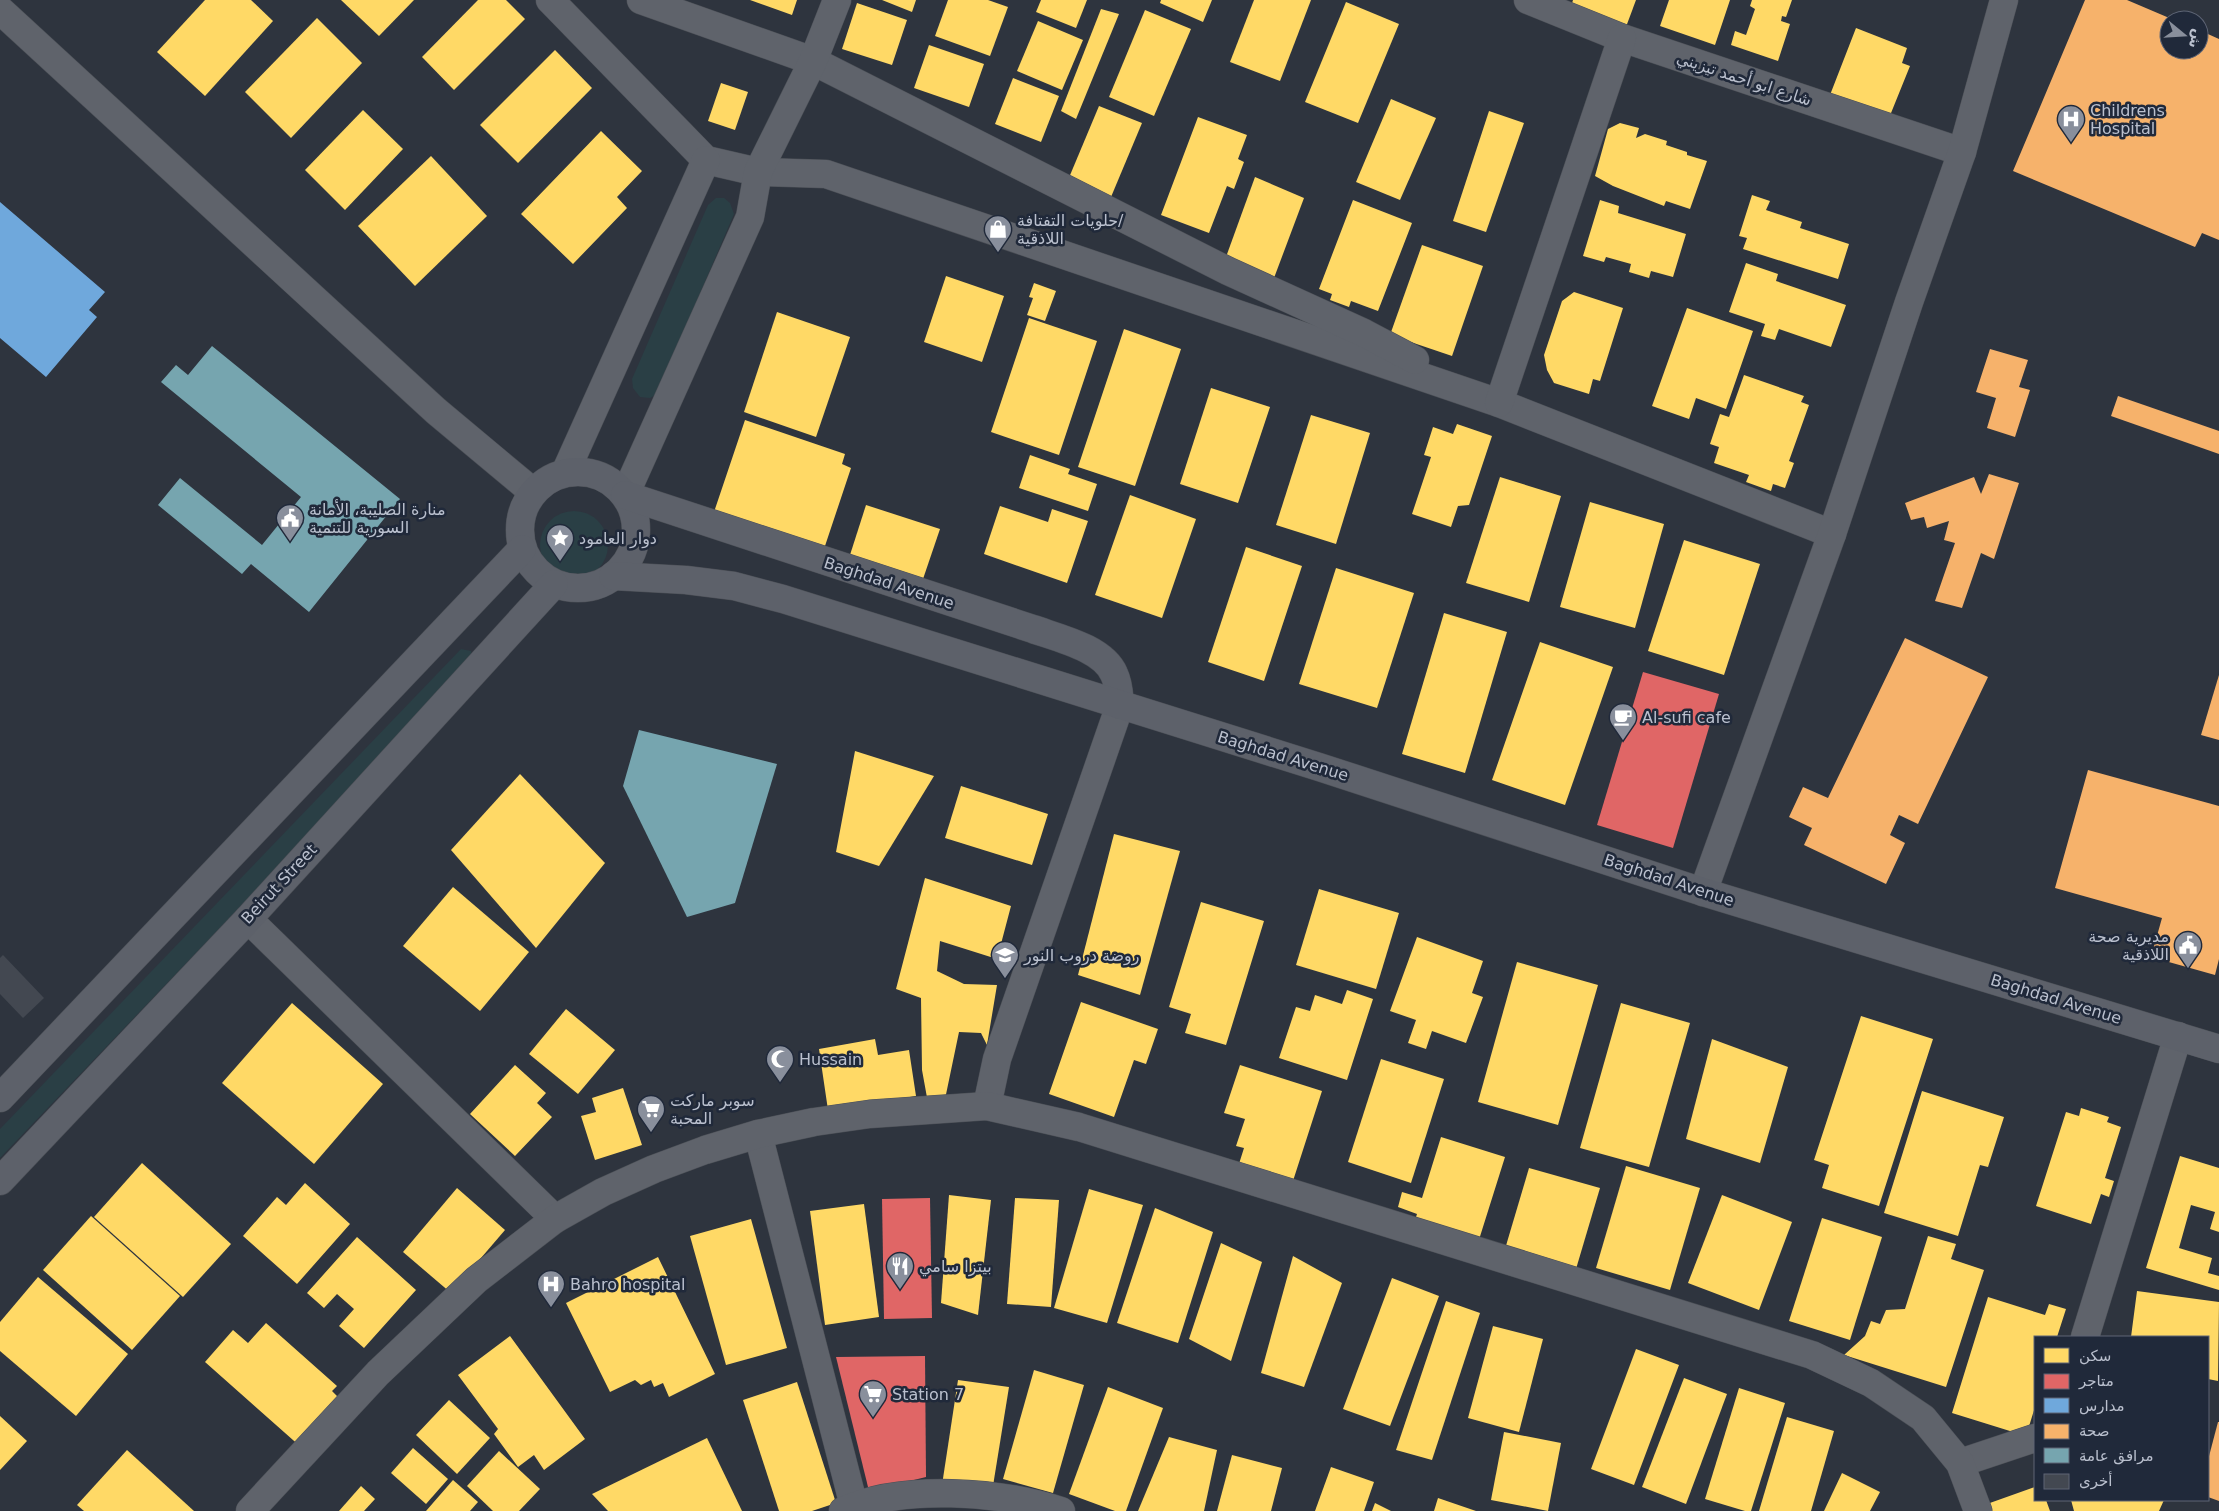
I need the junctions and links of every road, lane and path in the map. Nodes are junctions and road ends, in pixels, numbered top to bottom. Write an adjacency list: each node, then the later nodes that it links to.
1 (550, 0): 10 (street)
2 (641, 0): 8 (street)
3 (837, 0): 8 (street)
4 (1528, 0): 7 (street, شارع ابو أحمد تيزيني)
5 (2004, 0): 9 (street)
6 (0, 10): 14 (street)
7 (1622, 38): 9 (street, شارع ابو أحمد تيزيني); 12 (street)
8 (813, 61): 11 (street); 12 (street)
9 (1962, 152): 16 (street)
10 (706, 160): 11 (street); 13 (street)
11 (758, 172): 12 (street); 15 (street)
12 (1499, 403): 16 (street)
13 (565, 473): 14 (main road); 15 (main road)
14 (533, 492): 17 (main road)
15 (625, 495): 18 (main road); 20 (main road, Baghdad Avenue)
16 (1832, 534): 21 (street)
17 (522, 549): 19 (main road); 25 (main road)
18 (613, 576): 19 (main road); 20 (main road, Baghdad Avenue)
19 (554, 584): 22 (main road, Beirut Street)
20 (1120, 706): 21 (main road, Baghdad Avenue); 26 (street)
21 (1703, 892): 23 (main road, Baghdad Avenue)
22 (248, 919): 28 (main road, Beirut Street); 29 (street)
23 (2178, 1036): 24 (main road, Baghdad Avenue); 30 (street)
24 (2219, 1049)
25 (0, 1098)
26 (987, 1106): 27 (street); 32 (street)
27 (758, 1134): 29 (street); 33 (street)
28 (0, 1181)
29 (555, 1219): 34 (street)
30 (2085, 1336)
31 (2034, 1438): 32 (street)
32 (1960, 1463): 36 (street)
33 (849, 1508): 35 (street)
34 (250, 1511)
35 (1061, 1511)
36 (1978, 1511)

